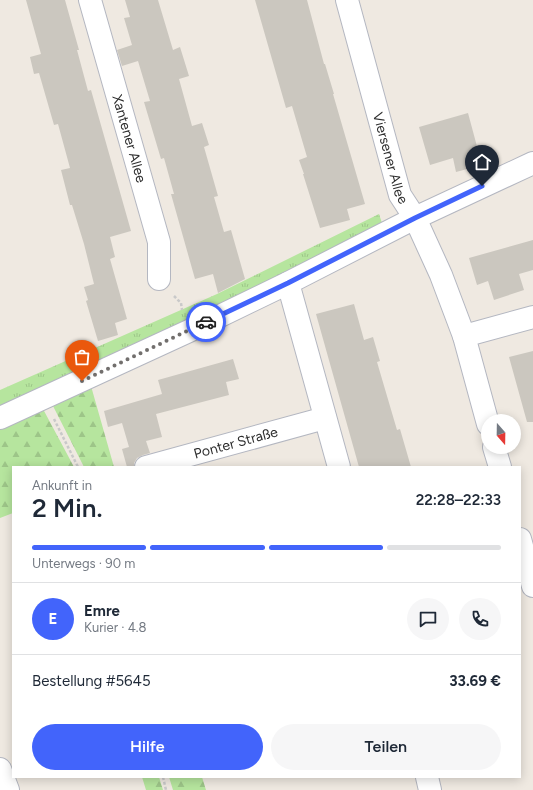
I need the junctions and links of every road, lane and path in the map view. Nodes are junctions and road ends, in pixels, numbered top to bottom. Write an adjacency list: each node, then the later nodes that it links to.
1 (90, 0): 5 (street, Xantener Allee)
2 (347, 0): 4 (street, Viersener Allee)
3 (533, 163): 4 (street)
4 (415, 218): 6 (street); 9 (street, Viersener Allee)
5 (159, 279): 8 (path)
6 (288, 283): 8 (street); 13 (street)
7 (533, 317): 9 (street)
8 (189, 331): 10 (street)
9 (464, 336): 11 (street, Viersener Allee)
10 (42, 399): 12 (street); 15 (path)
11 (485, 414)
12 (0, 418)
13 (325, 418): 16 (street, Ponter Straße); 17 (street)
14 (496, 454): 18 (street)
15 (78, 466)
16 (150, 466)
17 (340, 466)
18 (500, 466)
19 (526, 551): 20 (street)
20 (533, 586)
21 (0, 769): 24 (street)
22 (164, 778): 25 (path)
23 (427, 778): 26 (street)
24 (8, 790)
25 (166, 790)
26 (430, 790)

